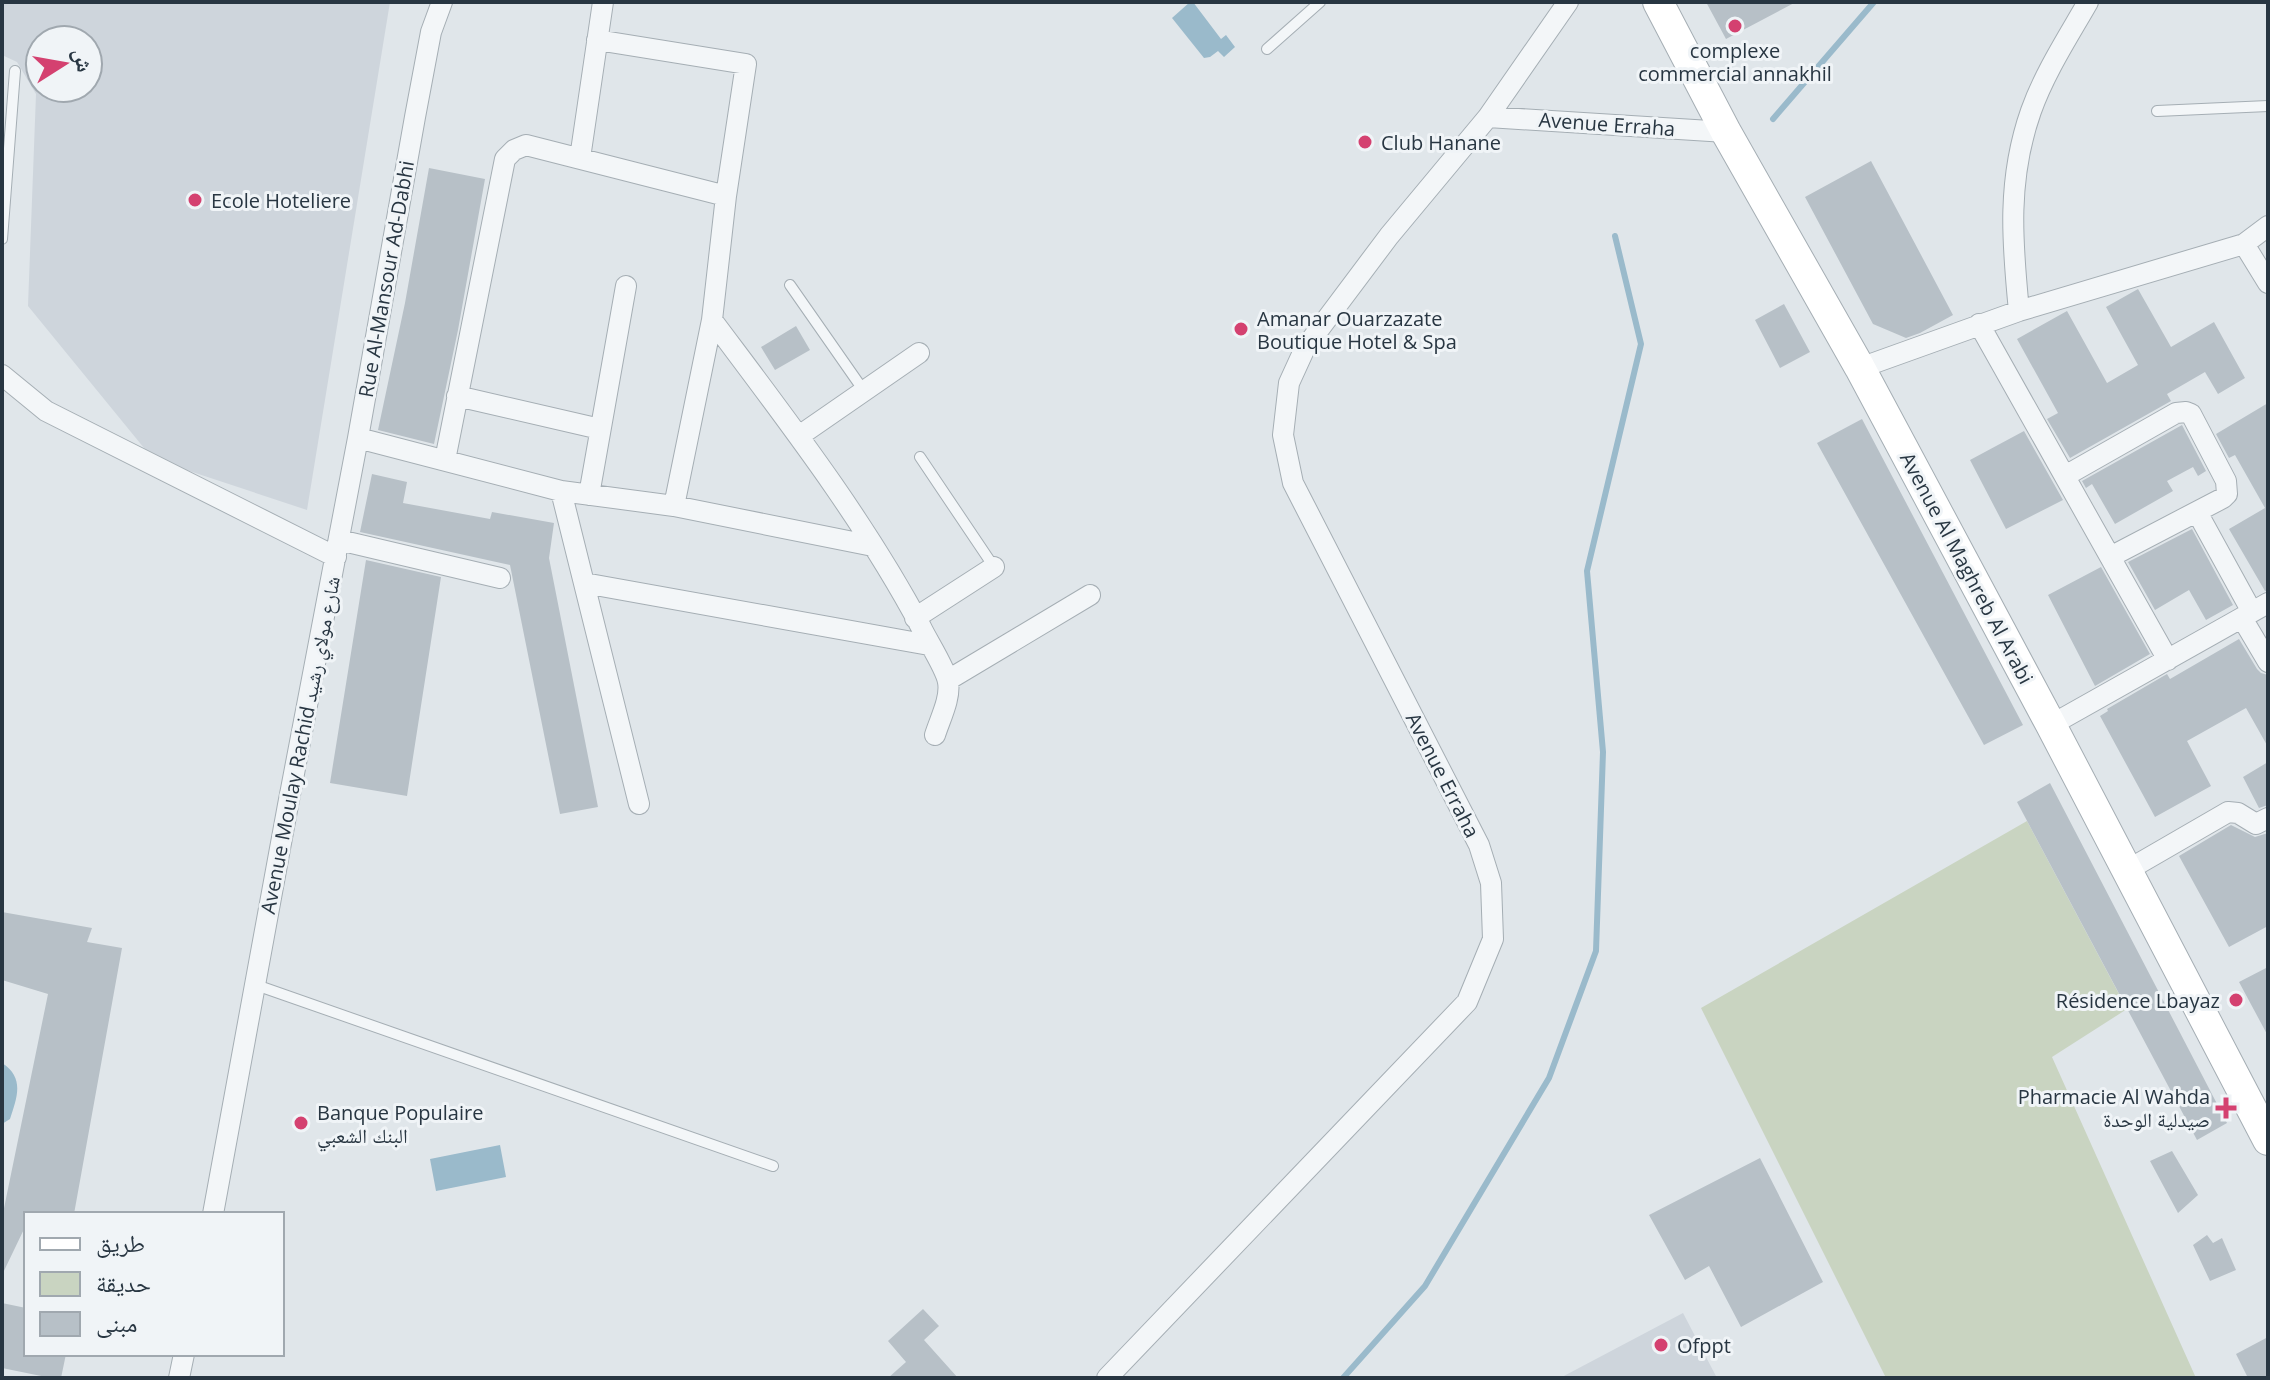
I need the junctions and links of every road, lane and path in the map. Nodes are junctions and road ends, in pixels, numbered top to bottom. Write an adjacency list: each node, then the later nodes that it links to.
1 (442, 2): 32 (street, Rue Al-Mansour Ad-Dabhi)
2 (603, 2): 7 (street)
3 (1320, 2): 8 (lane)
4 (1568, 2): 12 (street, Avenue Erraha)
5 (1658, 2): 13 (main road, Avenue Al Maghreb Al Arabi)
6 (2088, 2): 22 (street)
7 (597, 40): 14 (street); 15 (street)
8 (1267, 49)
9 (15, 71): 17 (lane)
10 (2268, 106): 11 (lane)
11 (2157, 111)
12 (1488, 117): 13 (street, Avenue Erraha); 64 (street, Avenue Erraha)
13 (1726, 132): 26 (main road, Avenue Al Maghreb Al Arabi)
14 (580, 158): 15 (street); 29 (street)
15 (726, 196): 23 (street)
16 (2268, 226): 18 (street)
17 (2, 239)
18 (2244, 244): 19 (street); 22 (street)
19 (2268, 283)
20 (790, 285): 28 (lane)
21 (626, 286): 30 (street)
22 (2019, 311): 24 (street)
23 (712, 320): 31 (street); 38 (street)
24 (1979, 324): 26 (street); 35 (street)
25 (919, 353): 28 (street)
26 (1860, 368): 53 (main road, Avenue Al Maghreb Al Arabi)
27 (2, 375): 41 (street, Avenue Moulay Rachid شارع مولاي رشيد)
28 (864, 391): 31 (street)
29 (457, 396): 30 (street); 34 (street)
30 (600, 429): 37 (street)
31 (799, 436): 40 (street)
32 (358, 438): 34 (street); 41 (street, Rue Al-Mansour Ad-Dabhi)
33 (920, 457): 43 (lane)
34 (445, 460): 36 (street)
35 (2065, 476): 39 (street); 42 (street)
36 (561, 491): 37 (street); 45 (street)
37 (589, 495): 38 (street)
38 (674, 506): 40 (street)
39 (2197, 512): 42 (street); 47 (street)
40 (873, 546): 48 (street)
41 (338, 548): 44 (street); 58 (street, Avenue Moulay Rachid شارع مولاي رشيد)
42 (2110, 557): 50 (street)
43 (994, 567): 48 (street)
44 (500, 578)
45 (584, 583): 49 (street); 55 (street)
46 (1090, 595): 52 (street)
47 (2254, 611): 50 (street); 51 (street)
48 (915, 618): 49 (street)
49 (929, 645): 52 (street)
50 (2168, 660): 53 (street)
51 (2268, 662)
52 (948, 680): 54 (street)
53 (2051, 725): 57 (main road, Avenue Al Maghreb Al Arabi)
54 (935, 735)
55 (639, 804)
56 (2268, 818): 57 (street)
57 (2126, 871): 59 (main road, Avenue Al Maghreb Al Arabi)
58 (256, 985): 60 (lane); 61 (street, Avenue Moulay Rachid شارع مولاي رشيد)
59 (2268, 1140)
60 (773, 1166)
61 (213, 1212)
62 (184, 1356): 63 (street)
63 (179, 1378)
64 (1107, 1378)

